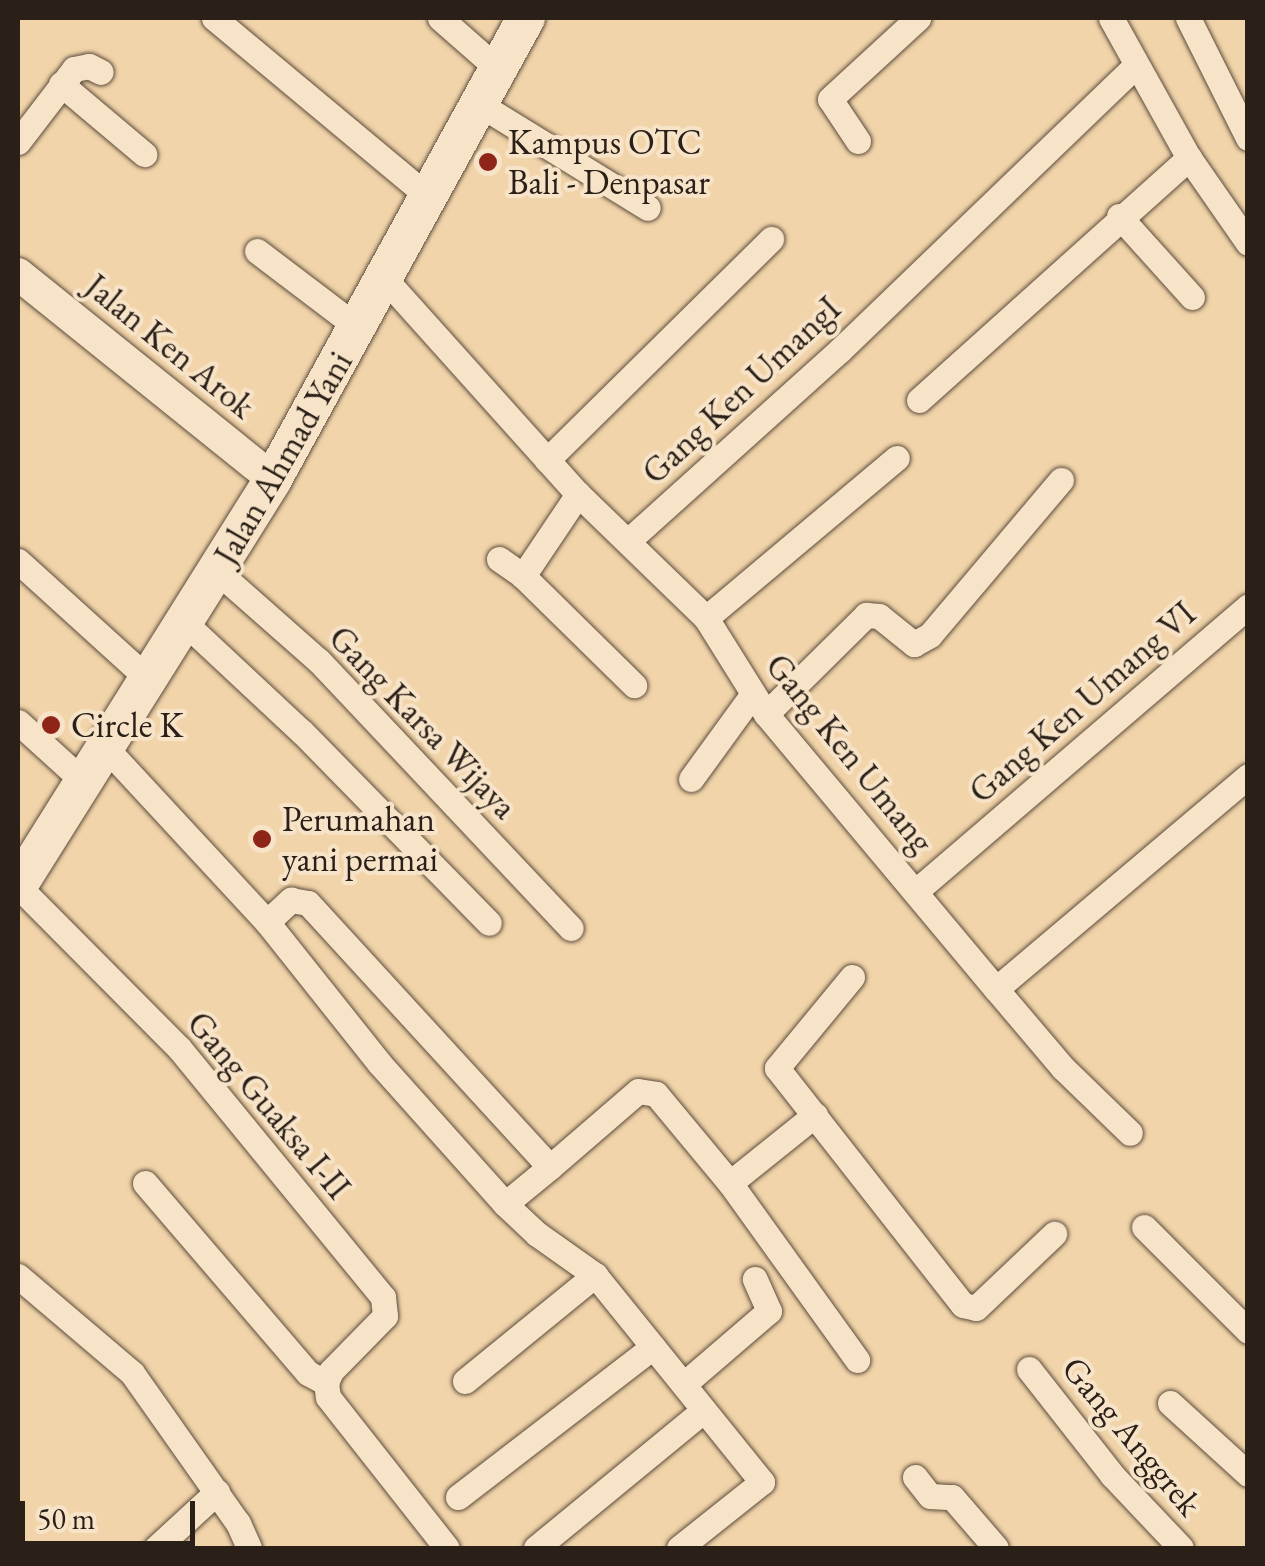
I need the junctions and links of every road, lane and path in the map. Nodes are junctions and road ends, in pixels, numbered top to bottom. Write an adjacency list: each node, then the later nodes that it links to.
1 (214, 18): 17 (street)
2 (440, 18): 8 (street)
3 (526, 18): 8 (main road, Jalan Ahmad Yani)
4 (918, 18): 13 (street)
5 (1111, 18): 7 (street)
6 (1188, 18): 12 (street)
7 (1134, 66): 16 (street); 33 (street, Gang Ken UmangI)
8 (498, 69): 11 (main road, Jalan Ahmad Yani)
9 (101, 72): 10 (street)
10 (62, 84): 14 (street); 15 (street)
11 (479, 104): 17 (main road, Jalan Ahmad Yani); 18 (street)
12 (1248, 138)
13 (858, 141)
14 (18, 142)
15 (144, 154)
16 (1189, 158): 19 (street); 21 (street)
17 (429, 197): 24 (main road, Jalan Ahmad Yani)
18 (648, 208)
19 (1120, 216): 25 (street); 27 (street)
20 (771, 239): 29 (street)
21 (1248, 243)
22 (257, 251): 26 (street)
23 (18, 274): 30 (street, Jalan Ken Arok)
24 (384, 278): 26 (main road, Jalan Ahmad Yani); 29 (street, Gang Ken Umang)
25 (1192, 297)
26 (358, 327): 30 (main road, Jalan Ahmad Yani)
27 (919, 400)
28 (897, 458): 39 (street)
29 (547, 460): 32 (street, Gang Ken Umang)
30 (273, 480): 36 (main road, Jalan Ahmad Yani)
31 (1061, 480): 43 (street)
32 (578, 494): 33 (street, Gang Ken Umang); 37 (street)
33 (630, 540): 39 (street, Gang Ken Umang)
34 (499, 559): 37 (street)
35 (18, 560): 41 (street)
36 (218, 572): 40 (main road, Jalan Ahmad Yani); 53 (street, Gang Karsa Wijaya)
37 (522, 576): 42 (street)
38 (1248, 606): 50 (street, Gang Ken Umang VI)
39 (706, 618): 43 (street, Gang Ken Umang)
40 (186, 624): 41 (main road, Jalan Ahmad Yani); 52 (street)
41 (147, 678): 45 (main road, Jalan Ahmad Yani)
42 (634, 685)
43 (759, 704): 47 (street); 50 (street, Gang Ken Umang)
44 (18, 722): 48 (street)
45 (104, 746): 48 (main road, Jalan Ahmad Yani); 51 (street)
46 (1248, 776): 55 (street)
47 (691, 779)
48 (82, 780): 49 (main road, Jalan Ahmad Yani)
49 (18, 886): 72 (street, Gang Guaksa I-II)
50 (917, 890): 55 (street, Gang Ken Umang)
51 (268, 922): 58 (street); 61 (street)
52 (488, 922)
53 (571, 928)
54 (852, 977): 56 (street)
55 (996, 989): 57 (street, Gang Ken Umang)
56 (815, 1116): 60 (street); 63 (street)
57 (1130, 1133)
58 (550, 1166): 60 (street); 61 (street)
59 (145, 1183): 72 (street)
60 (730, 1183): 69 (street)
61 (505, 1204): 65 (street)
62 (1144, 1227): 67 (street)
63 (1054, 1234)
64 (18, 1276): 78 (street)
65 (595, 1276): 68 (street); 71 (street)
66 (756, 1279): 73 (street)
67 (1248, 1331)
68 (653, 1346): 73 (street); 79 (street)
69 (858, 1360)
70 (1030, 1369): 86 (street, Gang Anggrek)
71 (464, 1381)
72 (326, 1383): 82 (street)
73 (684, 1384): 75 (street)
74 (1170, 1403): 76 (street)
75 (704, 1410): 83 (street); 84 (street)
76 (1248, 1474)
77 (915, 1477): 85 (street)
78 (217, 1492): 80 (street); 81 (street)
79 (458, 1497)
80 (156, 1548)
81 (250, 1548)
82 (447, 1548)
83 (536, 1548)
84 (679, 1548)
85 (996, 1548)
86 (1181, 1548)

